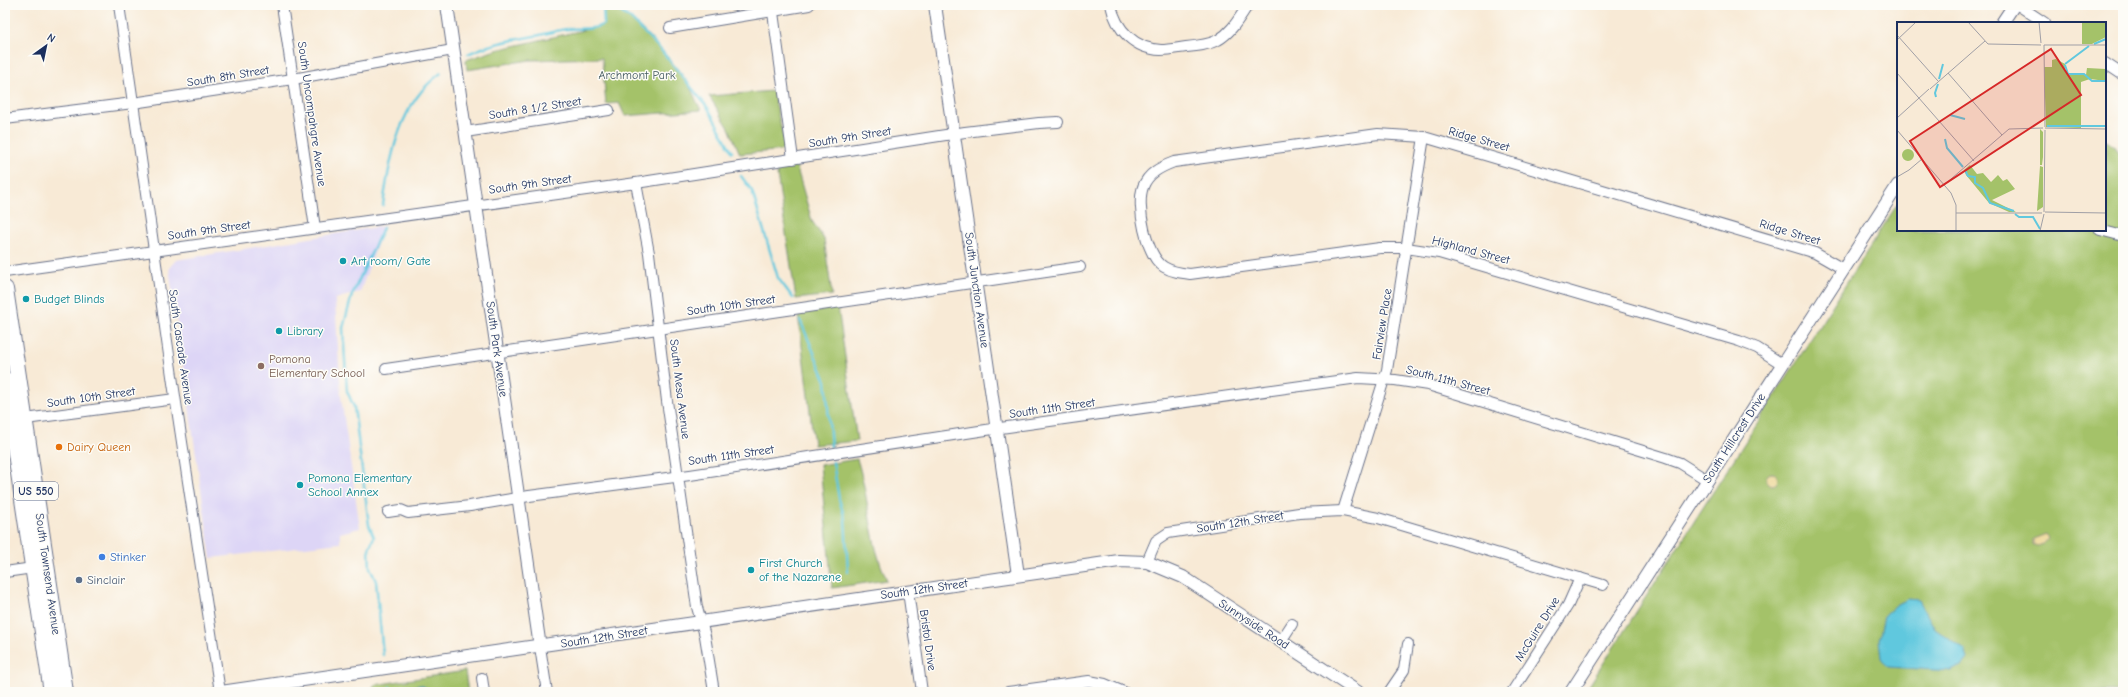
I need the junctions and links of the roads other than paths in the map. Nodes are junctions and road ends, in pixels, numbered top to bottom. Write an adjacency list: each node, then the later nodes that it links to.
1 (119, 5): 18 (street, South Cascade Avenue)
2 (282, 5): 17 (street, South Uncompahgre Avenue)
3 (447, 5): 14 (street, South Park Avenue)
4 (809, 5): 10 (street)
5 (935, 5): 23 (street, South Junction Avenue)
6 (1111, 5): 7 (street)
7 (1248, 5)
8 (2014, 5): 11 (street)
9 (2018, 5): 12 (street)
10 (772, 8): 13 (street); 25 (street)
11 (2003, 22)
12 (2044, 22)
13 (670, 28)
14 (453, 50): 17 (street, South 8th Street); 22 (street, South Park Avenue)
15 (2106, 64): 16 (street)
16 (2123, 75)
17 (293, 79): 18 (street, South 8th Street); 30 (street, South Uncompahgre Avenue)
18 (133, 104): 20 (street, South 8th Street); 34 (street, South Cascade Avenue)
19 (609, 110): 22 (street, South 8 1/2 Street)
20 (5, 119)
21 (1058, 122): 23 (street, South 9th Street)
22 (465, 132): 28 (street, South Park Avenue)
23 (954, 134): 25 (street, South 9th Street); 38 (street, South Junction Avenue)
24 (1424, 137): 29 (street, Ridge Street); 33 (street, Fairview Place); 36 (street, Ridge Street)
25 (793, 159): 26 (street, South 9th Street)
26 (636, 183): 28 (street, South 9th Street); 40 (street, South Mesa Avenue)
27 (1897, 187): 36 (street, South Hillcrest Drive)
28 (476, 205): 30 (street, South 9th Street); 41 (street, South Park Avenue)
29 (1144, 227): 33 (street, Highland Street)
30 (315, 228): 34 (street, South 9th Street)
31 (2104, 231): 32 (street)
32 (2123, 236)
33 (1406, 248): 42 (street, Highland Street); 44 (street, Fairview Place)
34 (154, 251): 37 (street, South 9th Street); 46 (street, South Cascade Avenue)
35 (1080, 267): 38 (street, South 10th Street)
36 (1843, 269): 42 (street, South Hillcrest Drive)
37 (5, 272)
38 (975, 282): 40 (street, South 10th Street); 48 (street, South Junction Avenue)
39 (5, 289): 47 (highway, South Townsend Avenue / US 550)
40 (659, 328): 41 (street, South 10th Street); 49 (street, South Mesa Avenue)
41 (497, 352): 43 (street, South 10th Street); 51 (street, South Park Avenue)
42 (1782, 364): 50 (street, South Hillcrest Drive)
43 (386, 369)
44 (1384, 379): 48 (street, South 11th Street); 50 (street, South 11th Street); 52 (street, Fairview Place)
45 (5, 380): 47 (highway, South Townsend Avenue / US 550)
46 (175, 399): 47 (street, South 10th Street); 70 (street, South Cascade Avenue)
47 (14, 421): 55 (highway, South Townsend Avenue / US 550); 69 (highway, South Townsend Avenue / US 550)
48 (997, 429): 49 (street, South 11th Street); 57 (street, South Junction Avenue)
49 (678, 476): 51 (street, South 11th Street); 61 (street, South Mesa Avenue)
50 (1707, 480): 80 (street, South Hillcrest Drive)
51 (518, 498): 53 (street, South 11th Street); 65 (street, South Park Avenue)
52 (1343, 511): 54 (street, South 12th Street); 58 (street, South 12th Street)
53 (388, 512)
54 (1147, 562): 57 (street, South 12th Street); 63 (street, Sunnyside Road)
55 (33, 568): 56 (street); 68 (highway, South Townsend Avenue / US 550)
56 (5, 572)
57 (1018, 575): 60 (street, South 12th Street)
58 (1580, 578): 59 (street, South 12th Street); 79 (street, McGuire Drive)
59 (1604, 585)
60 (908, 591): 61 (street, South 12th Street); 74 (street, Bristol Drive)
61 (701, 622): 65 (street, South 12th Street); 73 (street, South Mesa Avenue)
62 (1292, 624): 63 (street)
63 (1280, 641): 77 (street, Sunnyside Road)
64 (1408, 644): 78 (street)
65 (540, 647): 70 (street, South 12th Street); 72 (street, South Park Avenue)
66 (482, 678): 71 (street)
67 (1022, 691): 75 (street); 76 (street)
68 (52, 692)
69 (65, 692)
70 (221, 692)
71 (484, 692)
72 (547, 692)
73 (714, 692)
74 (922, 692)
75 (1008, 692)
76 (1124, 692)
77 (1358, 692)
78 (1389, 692)
79 (1512, 692)
80 (1571, 692)

